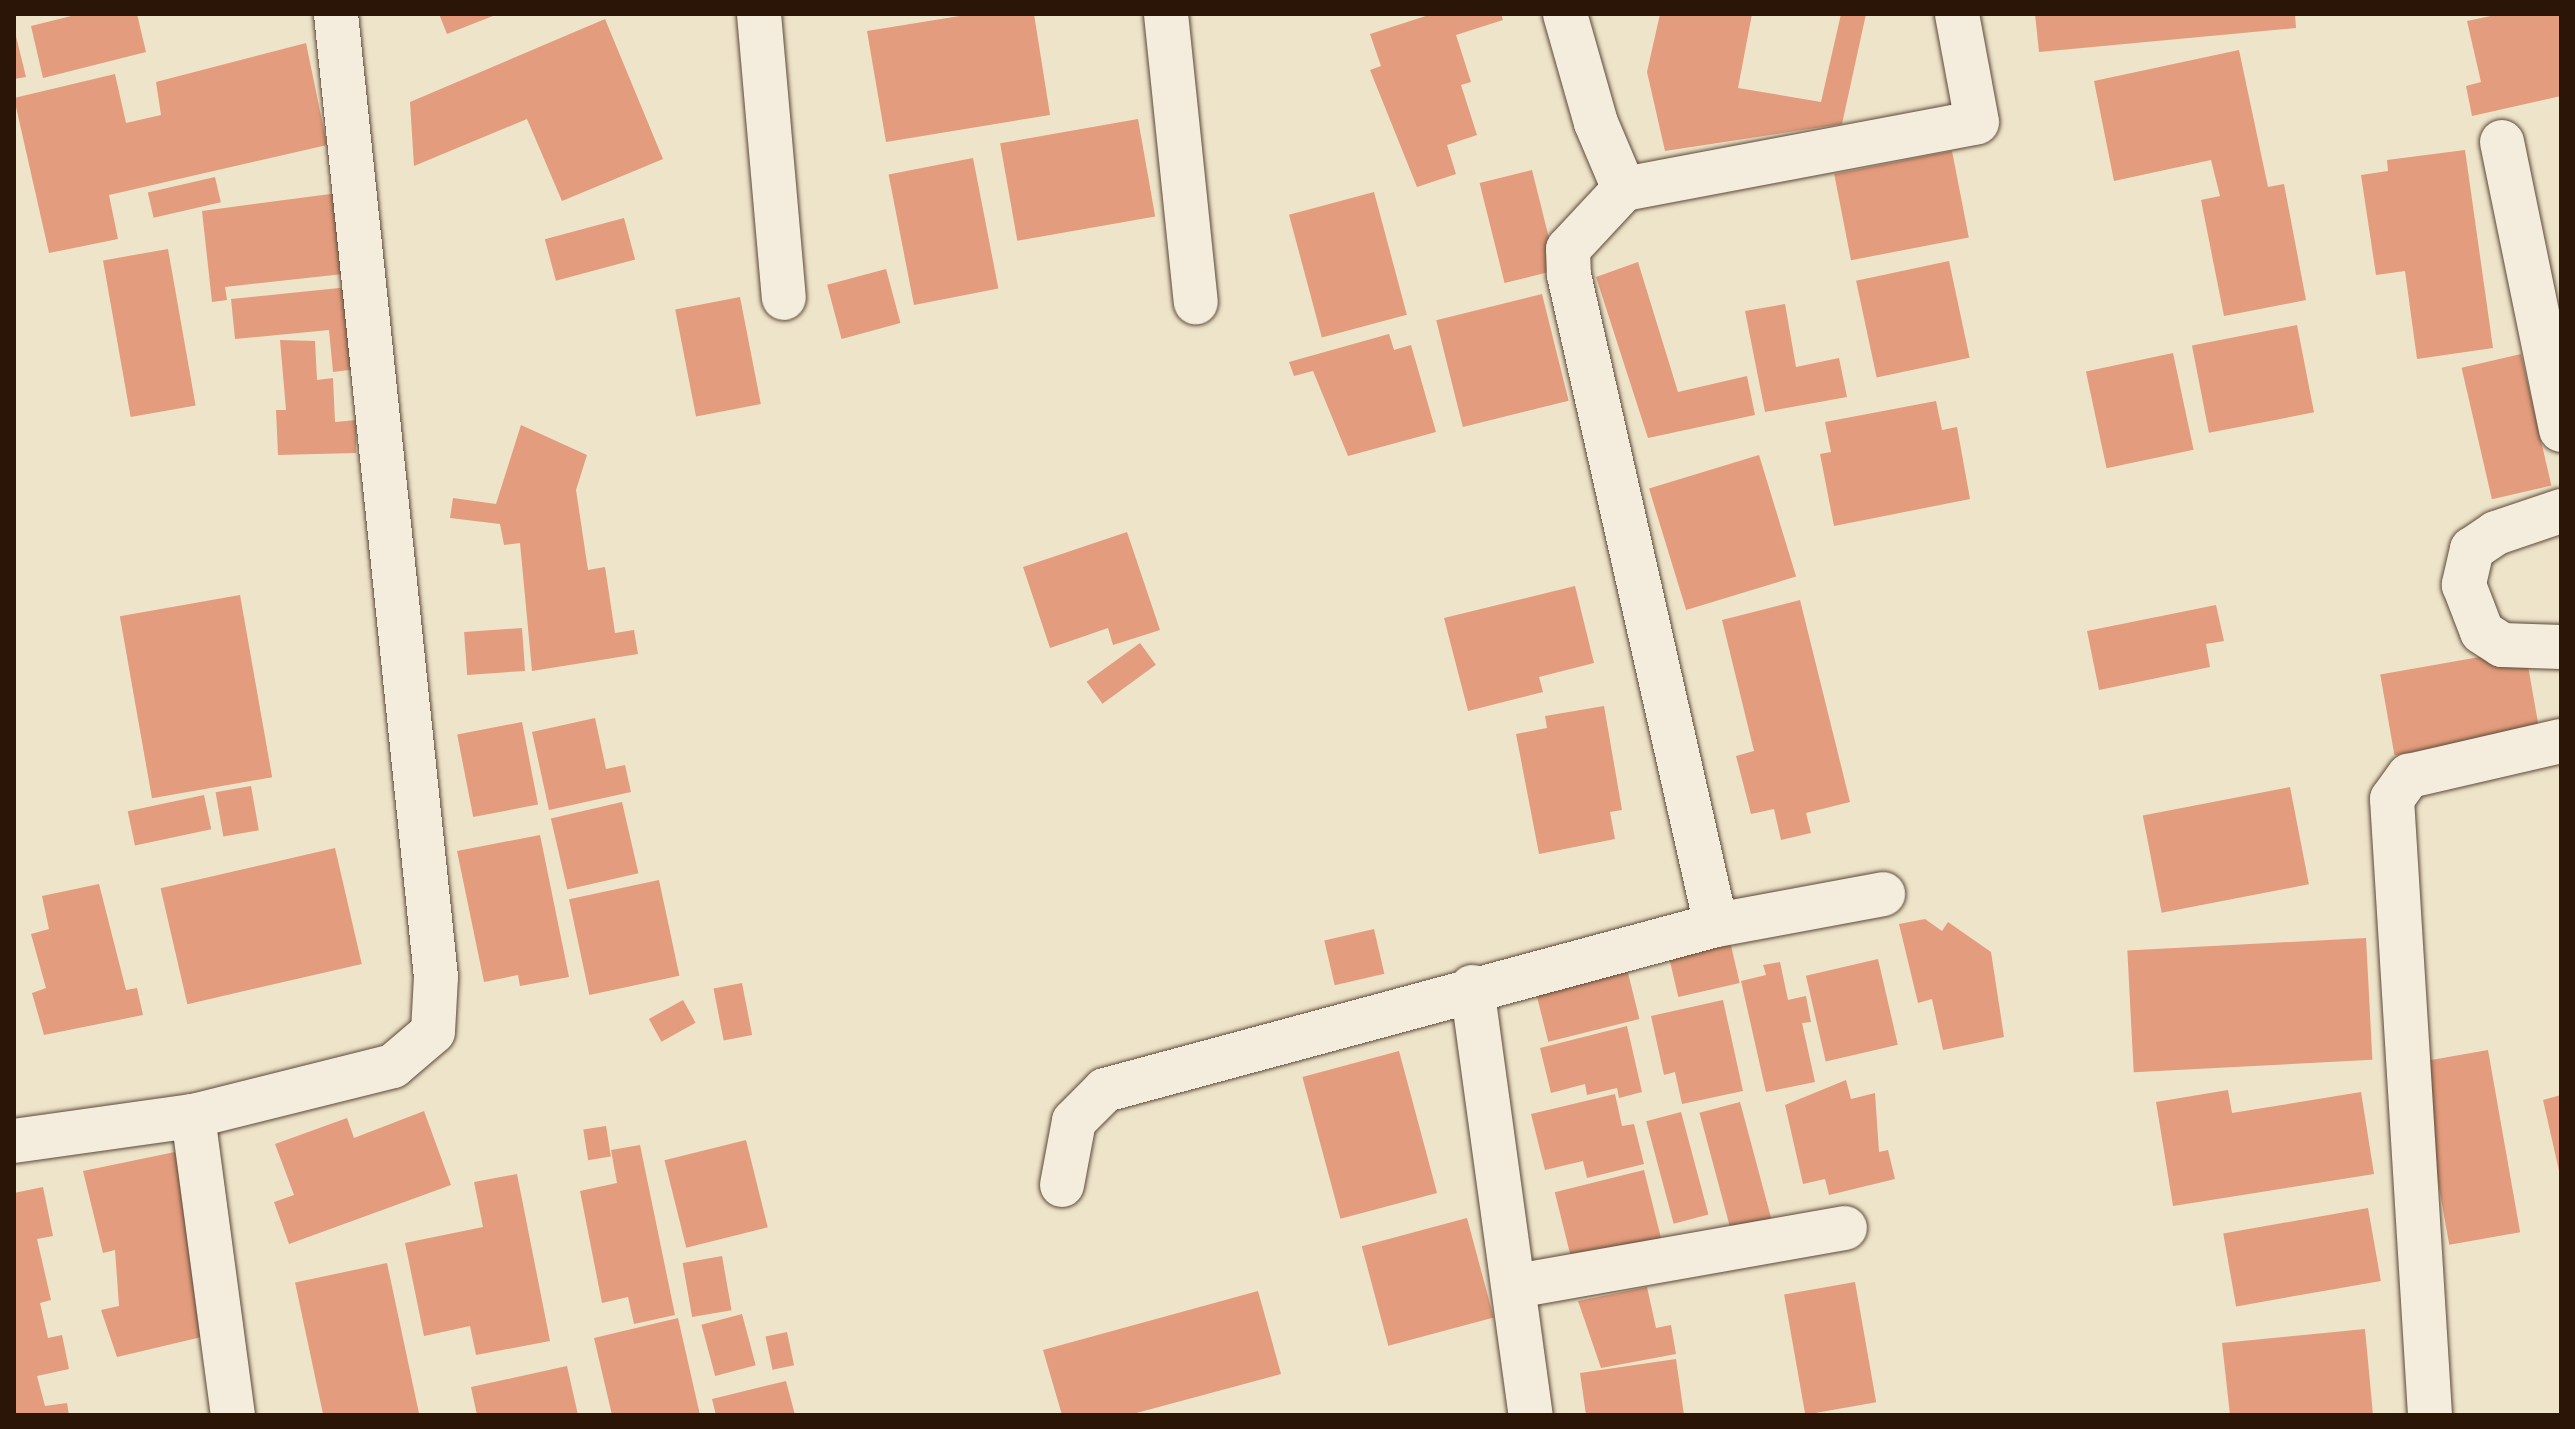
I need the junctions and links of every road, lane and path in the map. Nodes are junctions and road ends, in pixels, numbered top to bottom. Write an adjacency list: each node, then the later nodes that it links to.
1 (336, 14): 17 (street)
2 (759, 14): 8 (street)
3 (1166, 14): 9 (street)
4 (1565, 14): 7 (street)
5 (1957, 14): 7 (street)
6 (2502, 142): 10 (street)
7 (1624, 189): 15 (street)
8 (784, 298)
9 (1196, 302)
10 (2561, 430)
11 (2561, 511): 12 (street)
12 (2561, 647)
13 (2561, 741): 24 (street)
14 (1883, 894): 15 (street)
15 (1716, 925): 16 (street)
16 (1472, 987): 19 (street); 21 (street)
17 (193, 1116): 18 (street); 22 (street)
18 (14, 1141)
19 (1062, 1185)
20 (1845, 1228): 21 (street)
21 (1516, 1286): 23 (street)
22 (233, 1415)
23 (1531, 1415)
24 (2430, 1415)

